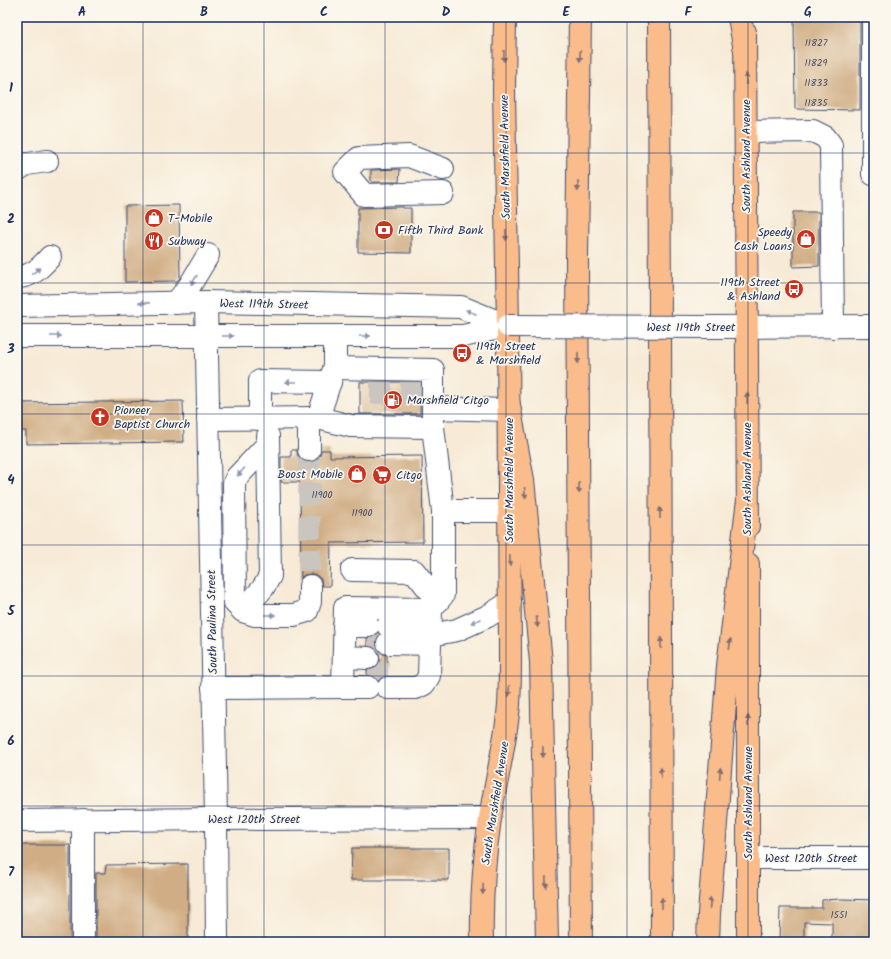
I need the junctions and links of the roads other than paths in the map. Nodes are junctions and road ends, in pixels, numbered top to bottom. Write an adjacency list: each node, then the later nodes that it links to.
1 (505, 17): 19 (main road, South Marshfield Avenue, one-way to 19)
2 (580, 17): 55 (main road, one-way to 55)
3 (660, 17): 56 (main road, one-way to 3)
4 (739, 17): 7 (main road)
5 (745, 17): 7 (main road, South Ashland Avenue)
6 (873, 17): 11 (street)
7 (745, 51): 8 (main road, South Ashland Avenue, one-way to 7)
8 (746, 132): 20 (street); 22 (main road, South Ashland Avenue)
9 (47, 160): 10 (street)
10 (17, 170)
11 (874, 174)
12 (443, 181): 12 (street)
13 (208, 255): 17 (street, one-way to 17)
14 (50, 257): 15 (street, one-way to 14)
15 (17, 277)
16 (206, 302): 17 (street, West 119th Street); 19 (street, West 119th Street, one-way to 16); 24 (street, South Paulina Street)
17 (176, 303): 18 (street, West 119th Street, one-way to 18)
18 (17, 306)
19 (508, 326): 22 (street, West 119th Street, bridge); 25 (street, West 119th Street, one-way to 19); 27 (main road, South Marshfield Avenue)
20 (833, 326): 21 (street, West 119th Street); 22 (street, West 119th Street)
21 (874, 326)
22 (747, 327): 34 (main road, South Ashland Avenue, one-way to 22)
23 (17, 336): 24 (street, West 119th Street, one-way to 24)
24 (206, 336): 25 (street, West 119th Street, one-way to 25); 31 (street, South Paulina Street)
25 (335, 336): 26 (street)
26 (332, 375): 28 (street, one-way to 28); 29 (street); 30 (street)
27 (508, 405): 30 (street); 36 (main road, South Marshfield Avenue); 54 (main road, one-way to 54)
28 (264, 418): 29 (street); 31 (street); 32 (street)
29 (313, 418): 30 (street); 33 (street)
30 (433, 418): 35 (street)
31 (208, 419): 44 (street, South Paulina Street)
32 (268, 444): 40 (street); 40 (street, one-way to 40)
33 (310, 450)
34 (748, 508): 49 (main road, South Ashland Avenue, one-way to 34); 57 (main road, one-way to 34)
35 (443, 511): 36 (street); 41 (street)
36 (509, 511): 39 (main road, South Marshfield Avenue, one-way to 39)
37 (352, 570): 41 (street)
38 (310, 586): 40 (street, one-way to 38)
39 (510, 602): 41 (street, one-way to 41); 45 (main road, South Marshfield Avenue, one-way to 45)
40 (243, 611)
41 (432, 635): 42 (street); 43 (street); 43 (street); 43 (street)
42 (344, 657): 43 (street); 43 (street); 43 (street); 44 (street)
43 (378, 657)
44 (213, 688): 46 (street, South Paulina Street)
45 (490, 818): 46 (street, West 120th Street); 53 (main road, South Marshfield Avenue, one-way to 53)
46 (216, 819): 47 (street, West 120th Street); 52 (street, South Paulina Street)
47 (83, 820): 48 (street, West 120th Street); 51 (street)
48 (17, 821)
49 (748, 858): 50 (street, West 120th Street); 58 (main road, South Ashland Avenue)
50 (874, 858)
51 (83, 942)
52 (217, 942)
53 (482, 942)
54 (547, 942)
55 (582, 942)
56 (662, 942)
57 (708, 942)
58 (748, 942)

